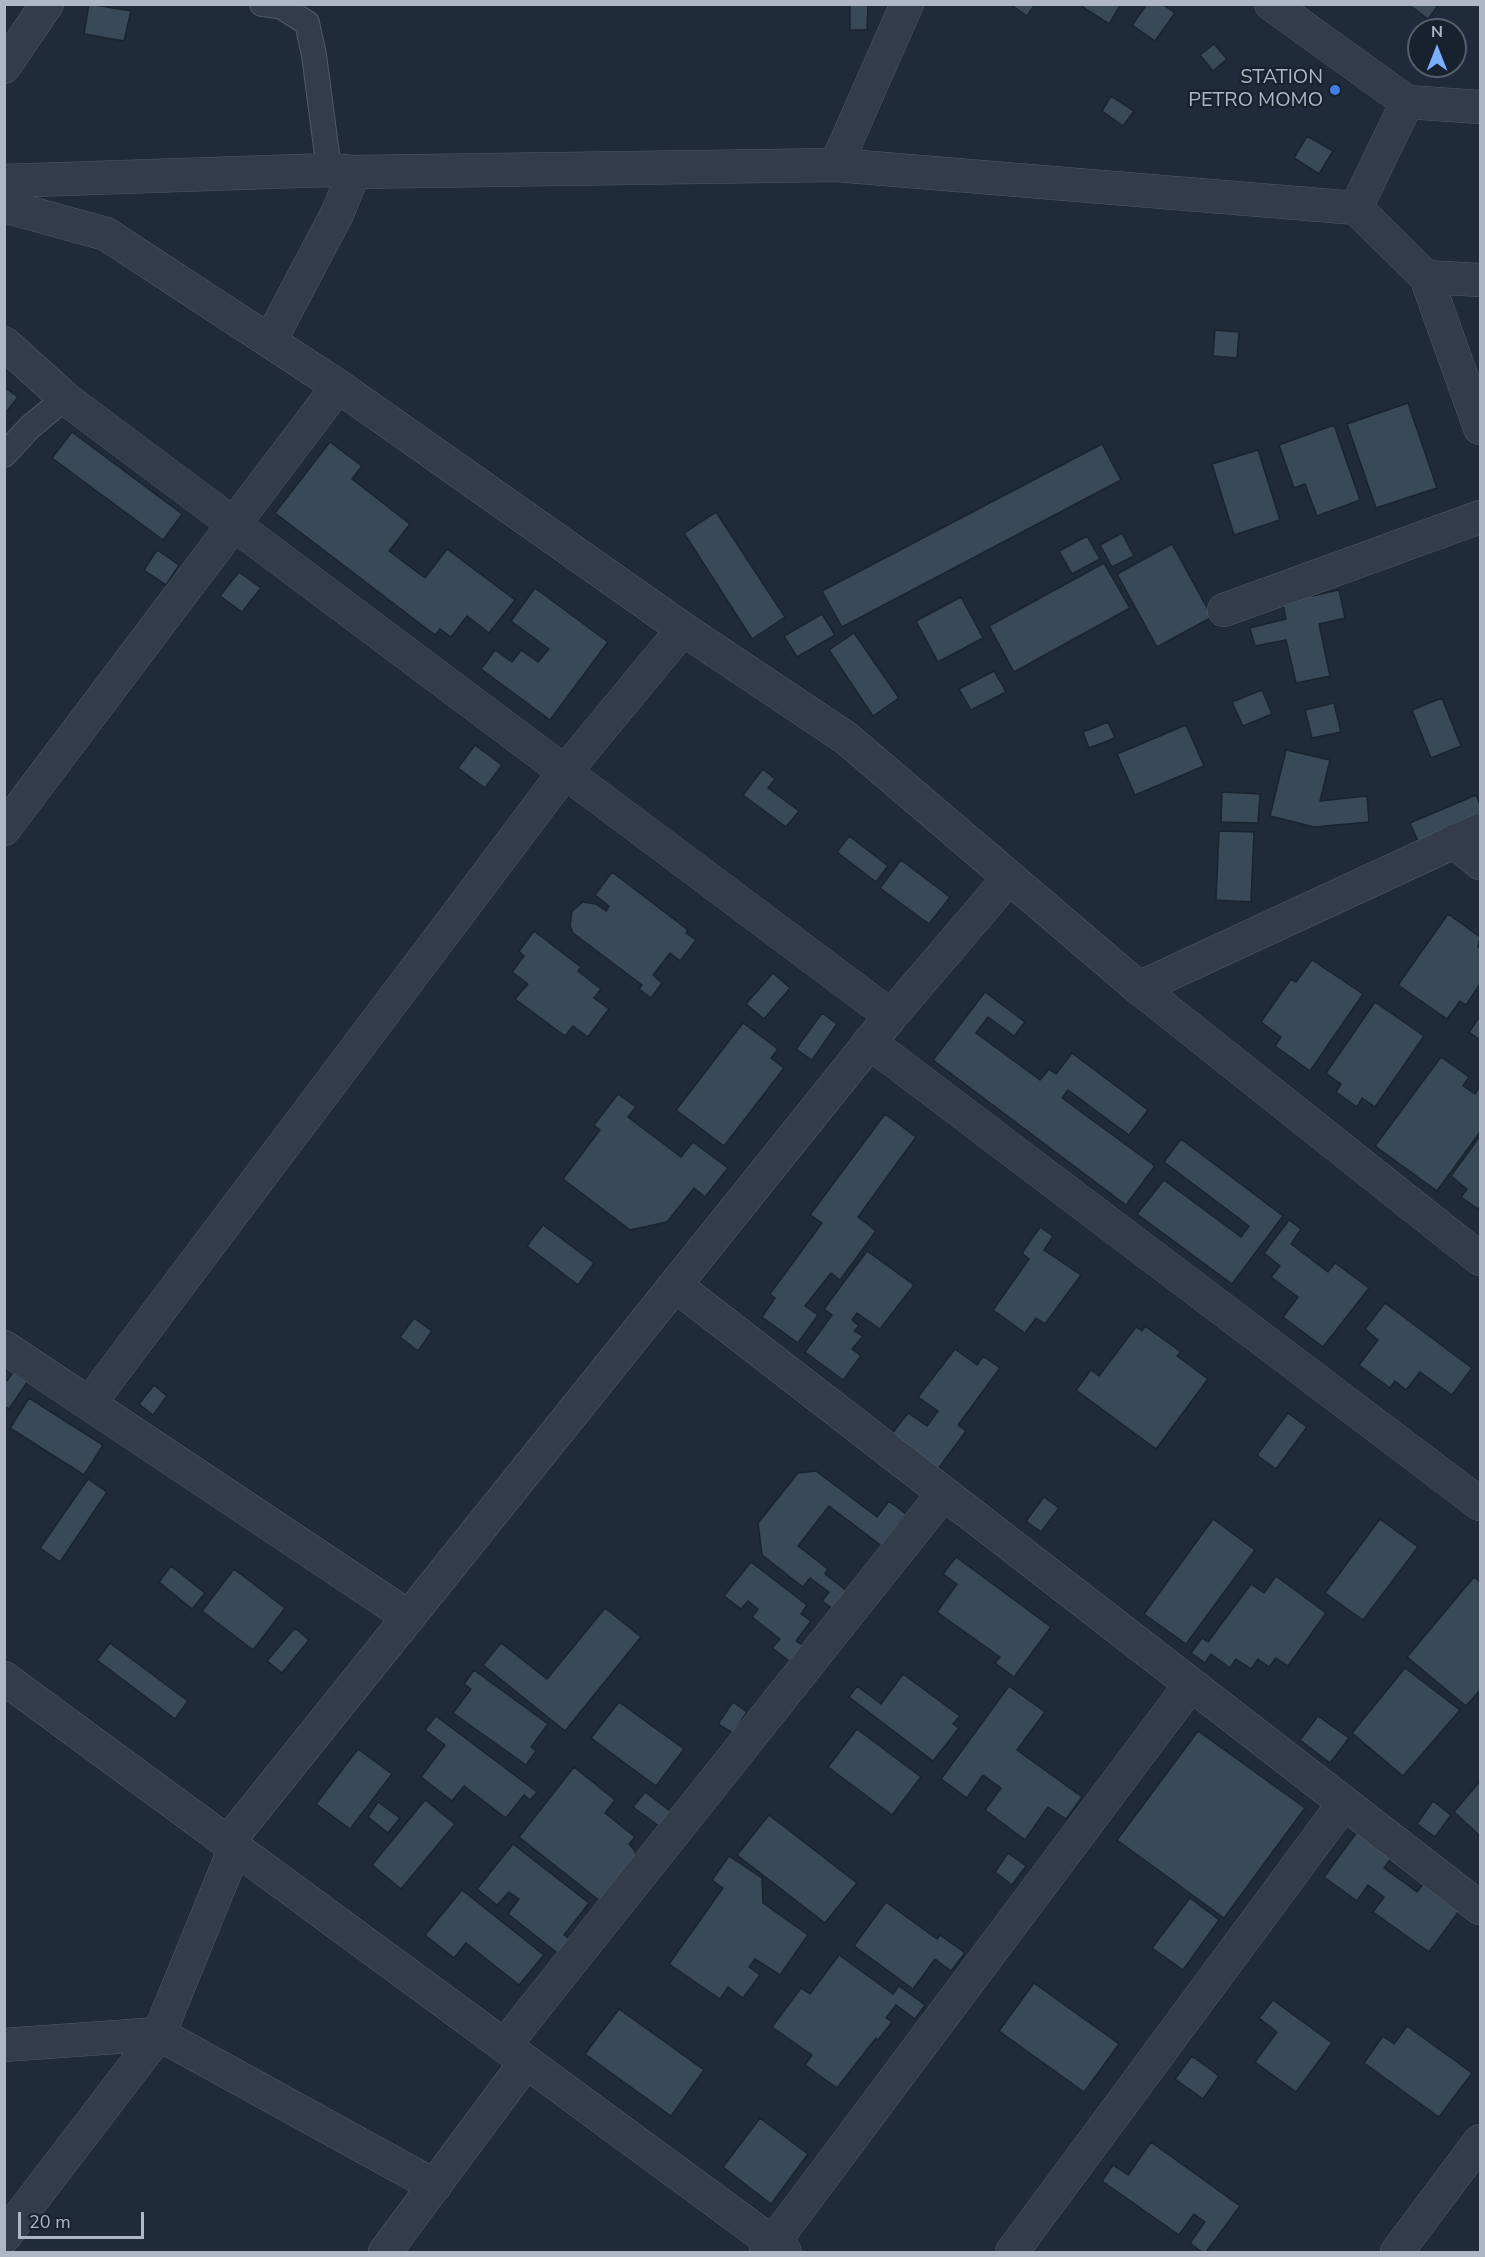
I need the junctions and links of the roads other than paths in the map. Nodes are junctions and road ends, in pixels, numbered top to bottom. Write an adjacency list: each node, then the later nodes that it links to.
1 (46, 4): 5 (street)
2 (262, 4): 9 (lane)
3 (907, 4): 8 (street)
4 (1271, 4): 6 (street)
5 (4, 67)
6 (1407, 102): 7 (street); 12 (street)
7 (1480, 107)
8 (836, 165): 9 (street); 12 (street)
9 (342, 171): 10 (street); 15 (street)
10 (4, 181)
11 (4, 206): 15 (street)
12 (1356, 208): 13 (street)
13 (1426, 277): 14 (street); 19 (street)
14 (1480, 280)
15 (270, 341): 17 (street)
16 (4, 343): 18 (street)
17 (338, 387): 22 (street); 24 (street)
18 (64, 398): 20 (lane); 22 (street)
19 (1480, 428)
20 (4, 456)
21 (1480, 517): 23 (street)
22 (234, 524): 25 (street); 26 (street)
23 (1224, 610)
24 (683, 629): 25 (street); 29 (street)
25 (564, 773): 31 (street); 36 (street)
26 (4, 829)
27 (1467, 836): 28 (street); 30 (street)
28 (1480, 863)
29 (1008, 879): 30 (street); 31 (street)
30 (1139, 988): 33 (street)
31 (891, 1016): 32 (street)
32 (869, 1042): 34 (street); 38 (street)
33 (1480, 1259)
34 (675, 1285): 37 (street); 39 (street)
35 (4, 1347): 36 (street)
36 (89, 1404): 39 (street)
37 (944, 1493): 41 (street); 47 (street)
38 (1480, 1504)
39 (409, 1617): 43 (street)
40 (4, 1678): 43 (street)
41 (1191, 1684): 42 (street); 51 (street)
42 (1344, 1803): 44 (street); 53 (street)
43 (232, 1845): 45 (street); 47 (street)
44 (1480, 1908)
45 (159, 2034): 46 (street); 49 (street); 50 (street)
46 (4, 2045)
47 (515, 2054): 49 (street); 51 (street)
48 (1480, 2141): 54 (street)
49 (435, 2186): 52 (street)
50 (4, 2237)
51 (775, 2250)
52 (386, 2253)
53 (1012, 2253)
54 (1397, 2253)

